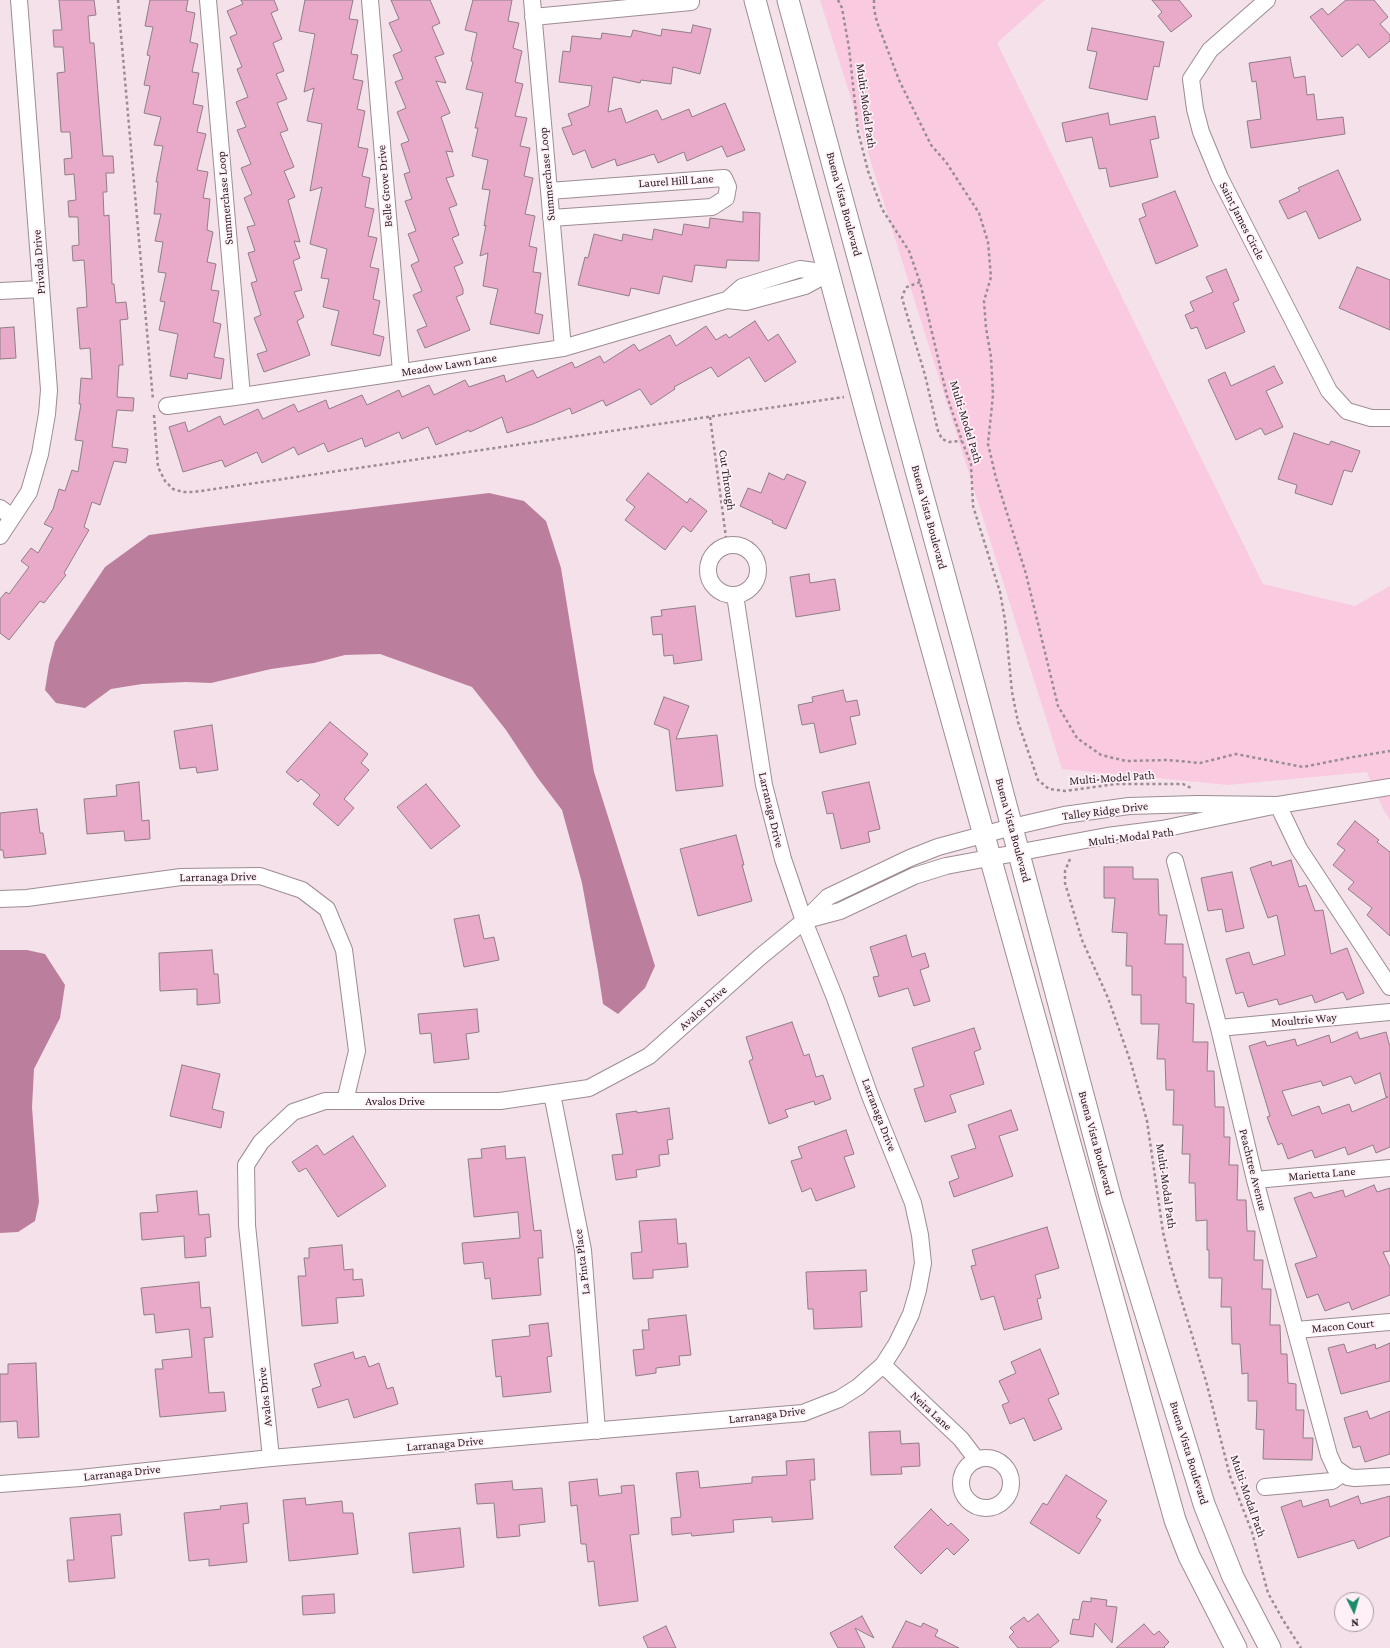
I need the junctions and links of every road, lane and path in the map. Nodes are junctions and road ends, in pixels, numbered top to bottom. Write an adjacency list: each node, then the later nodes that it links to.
1 (19, 0): 17 (street, Privada Drive)
2 (208, 0): 21 (street, Summerchase Loop)
3 (370, 0): 20 (street, Belle Grove Drive)
4 (532, 0): 11 (street, Summerchase Loop)
5 (691, 0): 11 (street)
6 (755, 0): 15 (main road)
7 (788, 0): 14 (main road, Buena Vista Boulevard)
8 (838, 0): 16 (path, Multi-Model Path)
9 (874, 0): 30 (path)
10 (1267, 0): 24 (street, Saint James Circle)
11 (533, 17): 12 (street, Summerchase Loop)
12 (549, 191): 13 (street, Summerchase Loop); 13 (street, Laurel Hill Lane)
13 (551, 218): 19 (street, Summerchase Loop)
14 (860, 264): 15 (main road); 34 (main road, Buena Vista Boulevard)
15 (829, 273): 19 (street, Meadow Lawn Lane); 35 (main road)
16 (920, 282): 25 (path, Multi-Model Path); 25 (path)
17 (41, 289): 18 (street); 26 (street, Privada Drive)
18 (0, 291)
19 (563, 348): 20 (street, Meadow Lawn Lane)
20 (401, 372): 21 (street, Meadow Lawn Lane)
21 (242, 396): 22 (street, Meadow Lawn Lane)
22 (167, 406)
23 (710, 417): 28 (path, Cut Through)
24 (1390, 418)
25 (962, 441): 32 (path, Multi-Model Path)
26 (6, 512): 27 (street, Privada Drive)
27 (0, 536)
28 (727, 545): 29 (street); 29 (street)
29 (735, 595): 41 (street, Larranaga Drive)
30 (1390, 751)
31 (1390, 787): 33 (street, Talley Ridge Drive)
32 (1197, 804): 33 (street, Talley Ridge Drive); 34 (street, Talley Ridge Drive)
33 (1278, 805): 36 (street, Talley Ridge Drive); 42 (street)
34 (1012, 827): 35 (street, Talley Ridge Drive); 36 (main road, Buena Vista Boulevard)
35 (983, 835): 38 (main road); 41 (street, Avalos Drive)
36 (1019, 852): 38 (street, Talley Ridge Drive); 60 (main road, Buena Vista Boulevard)
37 (1074, 857): 61 (path, Multi-Modal Path)
38 (990, 859): 41 (street, Avalos Drive); 59 (main road)
39 (1175, 861): 44 (street, Peachtree Avenue)
40 (0, 899): 46 (street, Larranaga Drive)
41 (804, 921): 45 (street, Avalos Drive); 51 (street, Larranaga Drive)
42 (1390, 987)
43 (1390, 1012): 44 (street, Moultrie Way)
44 (1219, 1028): 48 (street, Peachtree Avenue)
45 (552, 1094): 46 (street, Avalos Drive); 52 (street, La Pinta Place)
46 (345, 1101): 53 (street, Avalos Drive)
47 (1390, 1168): 48 (street, Marietta Lane)
48 (1255, 1180): 50 (street, Peachtree Avenue)
49 (1390, 1322): 50 (street, Macon Court)
50 (1296, 1330): 55 (street, Peachtree Avenue)
51 (882, 1365): 52 (street, Larranaga Drive); 54 (street, Neira Lane)
52 (597, 1431): 53 (street, Larranaga Drive)
53 (271, 1458): 57 (street, Larranaga Drive)
54 (977, 1460)
55 (1342, 1474): 56 (street); 58 (street)
56 (1390, 1476)
57 (0, 1484)
58 (1265, 1487)
59 (1236, 1648)
60 (1270, 1648)
61 (1301, 1648)

